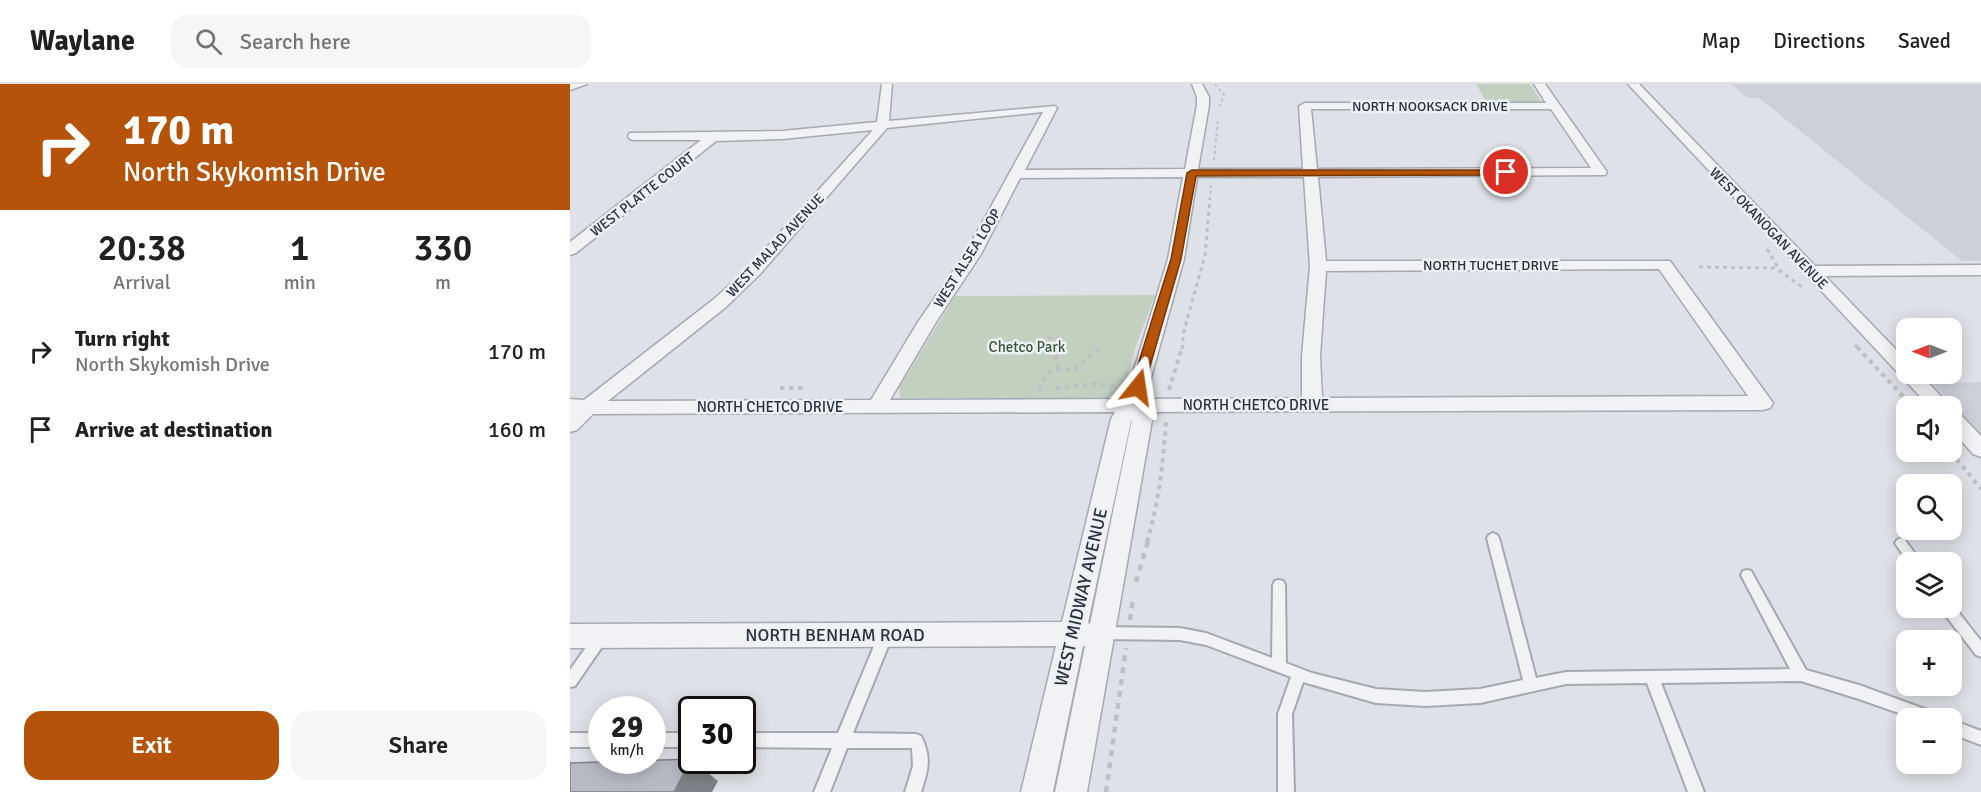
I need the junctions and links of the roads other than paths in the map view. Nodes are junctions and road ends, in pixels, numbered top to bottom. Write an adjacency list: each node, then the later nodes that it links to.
1 (582, 84): 6 (street)
2 (887, 84): 8 (street)
3 (1197, 84): 11 (street, WEST MIDWAY AVENUE)
4 (1539, 84): 7 (street)
5 (1633, 84): 17 (street, WEST OKANOGAN AVENUE)
6 (570, 87)
7 (1554, 106): 12 (street, NORTH NOOKSACK DRIVE); 12 (street)
8 (882, 127): 10 (street); 13 (street, WEST ALSEA LOOP); 25 (street, WEST MALAD AVENUE)
9 (634, 136): 10 (street)
10 (713, 137): 14 (street, WEST PLATTE COURT)
11 (1192, 173): 12 (street); 13 (street); 22 (street, WEST MIDWAY AVENUE)
12 (1311, 173): 15 (street)
13 (1017, 174): 24 (street, WEST ALSEA LOOP)
14 (570, 250)
15 (1318, 266): 21 (street, NORTH TUCHET DRIVE); 23 (street)
16 (1981, 270): 17 (street)
17 (1811, 272): 18 (street, WEST OKANOGAN AVENUE)
18 (1896, 360)
19 (1919, 384): 20 (street, WEST OKANOGAN AVENUE)
20 (1931, 396)
21 (1763, 403): 23 (street, NORTH CHETCO DRIVE)
22 (1133, 405): 23 (street, NORTH CHETCO DRIVE); 24 (street, NORTH CHETCO DRIVE); 35 (street, WEST MIDWAY AVENUE)
23 (1312, 405)
24 (877, 406): 25 (street, NORTH CHETCO DRIVE)
25 (578, 407): 26 (street, WEST MALAD AVENUE)
26 (570, 425)
27 (1962, 429): 28 (street)
28 (1981, 449)
29 (1492, 538): 45 (lane)
30 (1901, 543): 31 (lane)
31 (1908, 552)
32 (1747, 575): 42 (lane)
33 (1279, 585): 40 (lane)
34 (1956, 618): 39 (lane)
35 (1087, 633): 36 (street, NORTH BENHAM ROAD); 40 (lane); 55 (street, WEST MIDWAY AVENUE); 56 (street, WEST MIDWAY AVENUE)
36 (886, 634): 38 (street, NORTH BENHAM ROAD); 52 (lane)
37 (570, 636): 38 (street, NORTH BENHAM ROAD)
38 (601, 636): 44 (lane)
39 (1981, 651)
40 (1279, 665): 41 (lane)
41 (1299, 674): 45 (lane); 57 (lane)
42 (1801, 675): 43 (lane); 46 (lane)
43 (1651, 676): 45 (lane); 58 (lane)
44 (570, 681)
45 (1531, 684)
46 (1903, 708)
47 (1962, 731): 48 (lane)
48 (1981, 738)
49 (570, 740): 50 (lane)
50 (588, 740)
51 (756, 740): 52 (lane)
52 (843, 740): 53 (lane); 54 (lane)
53 (822, 792)
54 (913, 792)
55 (1037, 792)
56 (1071, 792)
57 (1286, 792)
58 (1696, 792)

